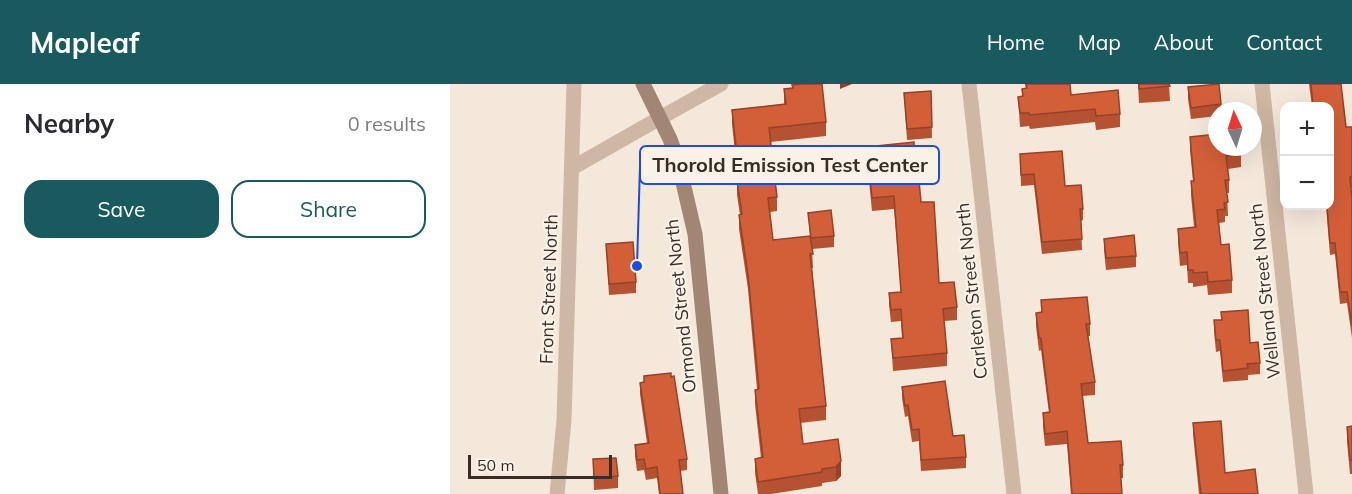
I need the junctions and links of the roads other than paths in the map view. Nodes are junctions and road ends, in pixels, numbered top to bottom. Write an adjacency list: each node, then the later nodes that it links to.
1 (574, 84): 7 (street, Front Street North)
2 (643, 84): 6 (main road, Ormond Street North)
3 (721, 84): 6 (street)
4 (969, 84): 10 (street, Carleton Street North)
5 (1262, 84): 11 (street, Welland Street North)
6 (660, 118): 7 (street); 9 (main road, Ormond Street North)
7 (572, 168): 8 (street, Front Street North)
8 (558, 494)
9 (721, 494)
10 (1014, 494)
11 (1306, 494)

